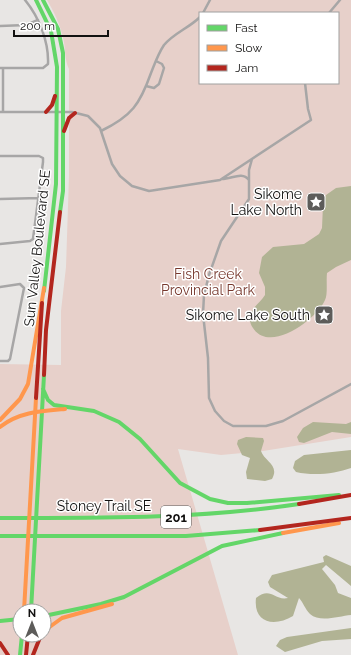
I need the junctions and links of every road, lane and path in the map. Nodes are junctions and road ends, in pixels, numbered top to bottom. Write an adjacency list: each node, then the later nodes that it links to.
1 (25, 0): 9 (street)
2 (36, 0): 15 (main road, Sun Valley Boulevard SE)
3 (43, 0): 19 (main road, Sun Valley Boulevard SE)
4 (210, 0): 6 (street)
5 (340, 0): 7 (street)
6 (204, 12)
7 (330, 12)
8 (199, 18): 11 (street)
9 (38, 20): 10 (street); 12 (street)
10 (0, 26)
11 (156, 61): 14 (street); 14 (street)
12 (2, 68): 16 (street)
13 (305, 84): 24 (street)
14 (146, 86): 21 (street)
15 (57, 89): 17 (main road); 18 (main road, Sun Valley Boulevard SE)
16 (1, 112): 17 (street)
17 (46, 112): 18 (street)
18 (57, 112): 19 (street); 31 (main road, Sun Valley Boulevard SE)
19 (63, 112): 20 (street); 22 (main road, Sun Valley Boulevard SE)
20 (75, 113): 21 (street); 22 (main road)
21 (101, 130): 25 (street)
22 (63, 136): 34 (main road, Sun Valley Boulevard SE)
23 (0, 156): 27 (street)
24 (252, 159): 25 (street); 26 (street)
25 (220, 180): 26 (street)
26 (250, 182): 33 (street)
27 (39, 198): 28 (street); 29 (street)
28 (0, 199)
29 (0, 244)
30 (0, 287): 32 (street)
31 (44, 288): 37 (main road, Sun Valley Boulevard SE); 38 (main road)
32 (0, 361)
33 (351, 384)
34 (43, 389): 35 (main road); 36 (main road, Sun Valley Boulevard SE)
35 (77, 408): 36 (main road); 40 (main road)
36 (42, 411): 37 (main road); 46 (main road, Sun Valley Boulevard SE)
37 (35, 412): 39 (main road); 45 (main road, Sun Valley Boulevard SE)
38 (0, 420)
39 (0, 427)
40 (351, 495): 41 (main road, Stoney Trail SE / 201)
41 (0, 518)
42 (351, 519): 43 (main road, 201); 44 (main road)
43 (0, 536)
44 (146, 587): 47 (main road); 50 (main road)
45 (25, 603)
46 (32, 603)
47 (52, 614)
48 (12, 620): 49 (main road)
49 (0, 621)
50 (52, 625)
51 (0, 643): 55 (main road)
52 (21, 643): 56 (main road)
53 (27, 643): 57 (main road)
54 (38, 643): 58 (main road)
55 (8, 655)
56 (20, 655)
57 (26, 655)
58 (33, 655)

